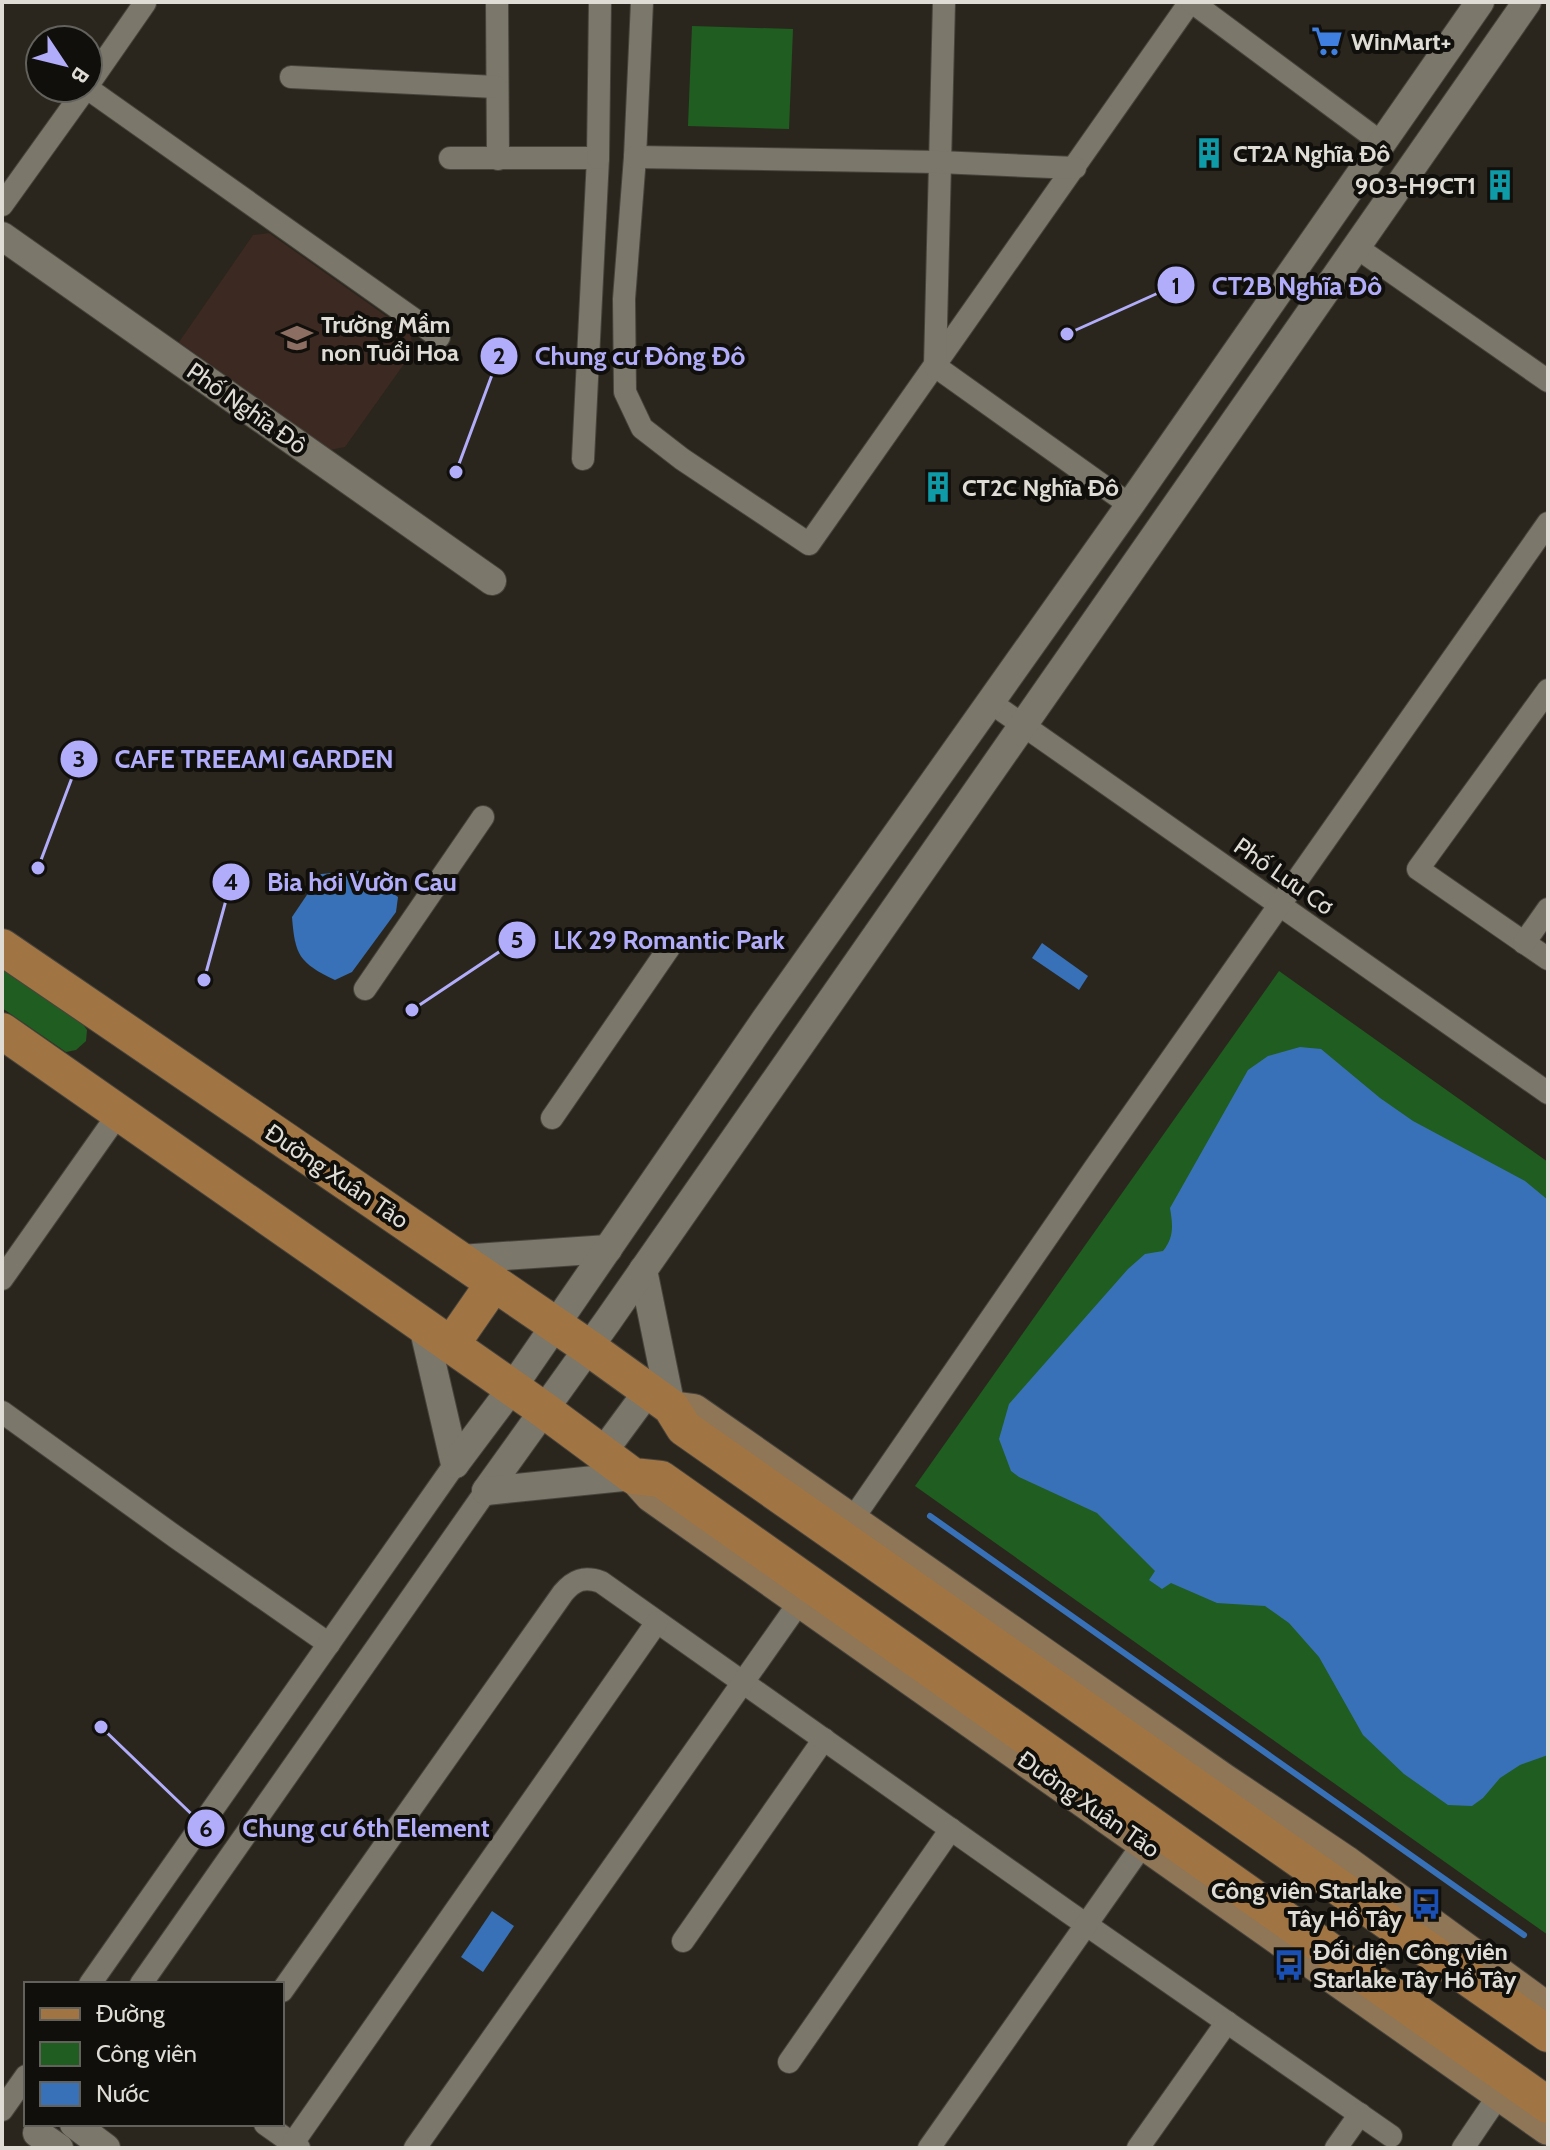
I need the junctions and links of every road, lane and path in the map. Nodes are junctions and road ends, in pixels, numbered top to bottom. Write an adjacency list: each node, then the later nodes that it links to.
1 (145, 2): 2 (street); 10 (street)
2 (161, 2)
3 (497, 2): 12 (street)
4 (600, 2): 18 (street)
5 (642, 2): 16 (street)
6 (944, 2): 20 (street)
7 (1191, 2): 15 (street); 21 (street)
8 (1480, 2): 15 (street)
9 (1527, 2): 24 (street)
10 (104, 62)
11 (291, 77): 12 (street)
12 (496, 87): 19 (street)
13 (104, 99): 25 (street)
14 (75, 104): 22 (street)
15 (1383, 144): 29 (street)
16 (635, 157): 20 (street); 26 (street)
17 (450, 158): 19 (street)
18 (598, 158): 19 (street); 28 (street)
19 (498, 159)
20 (939, 162): 21 (street); 26 (street)
21 (1075, 168): 26 (street)
22 (2, 205)
23 (2, 236): 31 (street, Phố Nghĩa Đô)
24 (1356, 247): 27 (street); 34 (street)
25 (439, 337)
26 (935, 366): 29 (street)
27 (1548, 381)
28 (583, 459)
29 (1130, 505): 33 (street)
30 (1548, 523): 36 (street)
31 (492, 581)
32 (1548, 690): 38 (street)
33 (990, 702): 34 (street, Phố Lưu Cơ); 47 (street)
34 (1023, 725): 36 (street, Phố Lưu Cơ); 49 (street)
35 (483, 817): 42 (street)
36 (1281, 906): 44 (street, Phố Lưu Cơ); 63 (street)
37 (1548, 909): 38 (street)
38 (1524, 943): 41 (street)
39 (2, 947): 48 (main road, Đường Xuân Tảo)
40 (669, 948): 46 (street)
41 (1548, 959)
42 (365, 989)
43 (2, 1031): 45 (main road, Đường Xuân Tảo)
44 (1548, 1093)
45 (119, 1113): 50 (street); 53 (main road, Đường Xuân Tảo)
46 (552, 1118)
47 (608, 1249): 48 (street); 52 (street)
48 (460, 1259): 51 (main road, Đường Xuân Tảo)
49 (643, 1270): 54 (street); 56 (street)
50 (2, 1279)
51 (494, 1283): 52 (main road, Đường Xuân Tảo); 53 (main road)
52 (555, 1325): 54 (main road, Đường Xuân Tảo); 55 (street)
53 (437, 1335): 55 (main road, Đường Xuân Tảo); 60 (street)
54 (589, 1348): 56 (main road, Đường Xuân Tảo); 57 (street)
55 (512, 1388): 57 (main road, Đường Xuân Tảo); 60 (street)
56 (660, 1399): 59 (street); 63 (main road, Đường Xuân Tảo)
57 (544, 1410): 59 (main road, Đường Xuân Tảo); 62 (street)
58 (2, 1412): 66 (street)
59 (603, 1452): 61 (main road, Đường Xuân Tảo)
60 (455, 1464): 66 (street)
61 (633, 1476): 62 (street); 64 (main road, Đường Xuân Tảo)
62 (486, 1491): 74 (street)
63 (846, 1528): 77 (main road, Đường Xuân Tảo)
64 (805, 1594): 67 (street); 70 (main road, Đường Xuân Tảo)
65 (657, 1622): 67 (street); 75 (street); 89 (street)
66 (329, 1644): 73 (street)
67 (742, 1682): 68 (street); 91 (street)
68 (824, 1739): 69 (street); 72 (street)
69 (951, 1829): 71 (street); 78 (street)
70 (1149, 1835): 71 (street); 80 (main road, Đường Xuân Tảo)
71 (1086, 1924): 76 (street); 92 (street)
72 (683, 1941)
73 (91, 1982)
74 (142, 1982)
75 (284, 1988)
76 (1227, 2022): 83 (street); 93 (street)
77 (1547, 2024)
78 (789, 2062)
79 (24, 2079): 82 (street)
80 (1505, 2086): 81 (main road, Đường Xuân Tảo); 87 (main road, Đường Xuân Tảo); 95 (street)
81 (1548, 2105)
82 (2, 2110)
83 (1360, 2114): 88 (street); 94 (street)
84 (77, 2126): 90 (street)
85 (100, 2126): 90 (street)
86 (268, 2126): 89 (street)
87 (1548, 2129)
88 (1391, 2136)
89 (296, 2146)
90 (108, 2148)
91 (415, 2148)
92 (929, 2148)
93 (1138, 2148)
94 (1336, 2148)
95 (1463, 2148)

